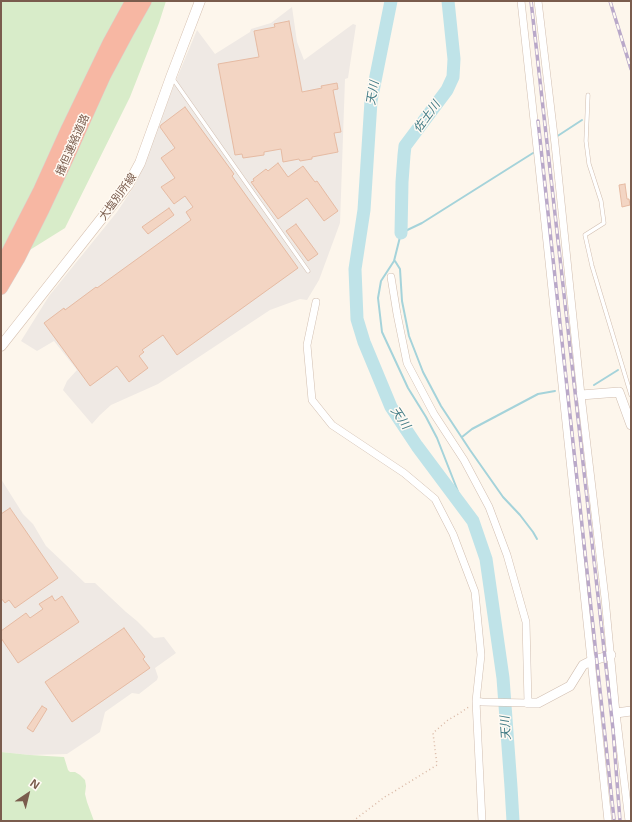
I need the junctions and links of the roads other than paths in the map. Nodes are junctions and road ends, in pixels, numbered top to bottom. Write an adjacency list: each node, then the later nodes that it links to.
1 (132, 1): 8 (highway, 播但連絡道路)
2 (145, 1): 11 (highway, 播但連絡道路)
3 (200, 1): 6 (main road, 大塩別所線)
4 (520, 1): 18 (street)
5 (538, 1): 14 (street)
6 (171, 77): 9 (lane); 13 (main road, 大塩別所線)
7 (588, 95): 15 (lane)
8 (1, 266)
9 (308, 271)
10 (391, 277): 20 (street)
11 (1, 288)
12 (316, 302): 19 (street)
13 (1, 346)
14 (581, 395): 16 (street); 17 (street)
15 (631, 395)
16 (631, 425)
17 (611, 655): 18 (street); 22 (street)
18 (591, 661): 20 (street); 24 (street)
19 (479, 702): 20 (street); 23 (street)
20 (524, 703)
21 (631, 711): 22 (street)
22 (616, 713): 25 (street)
23 (482, 821)
24 (608, 821)
25 (629, 821)

